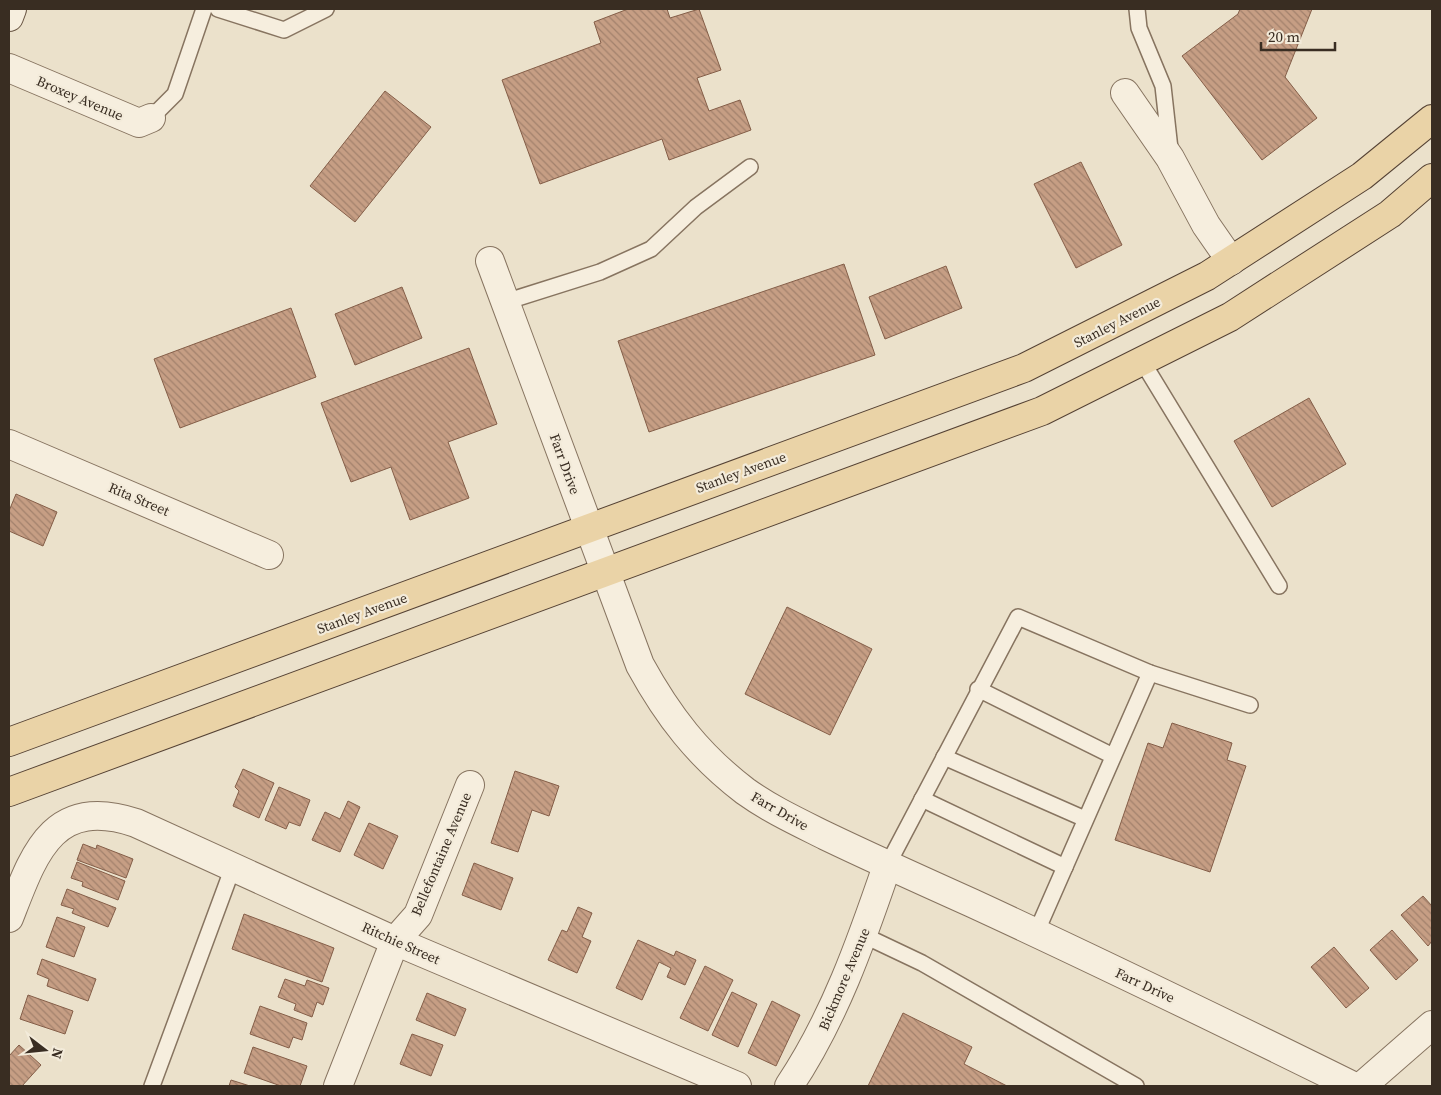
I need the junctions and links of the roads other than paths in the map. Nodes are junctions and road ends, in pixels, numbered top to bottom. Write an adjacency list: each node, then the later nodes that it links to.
1 (12, 9): 6 (street)
2 (204, 9): 9 (lane)
3 (218, 9): 4 (lane)
4 (326, 9)
5 (1137, 9): 11 (lane)
6 (9, 17)
7 (9, 68): 9 (street, Broxey Avenue)
8 (1125, 93): 11 (street)
9 (151, 118)
10 (1432, 119): 15 (main road, Stanley Avenue)
11 (1170, 158): 15 (street)
12 (750, 167): 16 (lane)
13 (1432, 178): 17 (main road)
14 (490, 261): 16 (street, Farr Drive)
15 (1231, 261): 19 (main road, Stanley Avenue)
16 (505, 302): 19 (street, Farr Drive)
17 (1142, 360): 21 (main road); 22 (lane)
18 (9, 444): 20 (street, Rita Street)
19 (589, 528): 21 (street, Farr Drive); 26 (main road, Stanley Avenue)
20 (269, 555)
21 (605, 572): 30 (main road); 33 (street, Farr Drive)
22 (1279, 586)
23 (1150, 673): 24 (lane); 25 (lane); 27 (lane)
24 (978, 689): 27 (lane); 28 (lane)
25 (1250, 705)
26 (9, 742)
27 (1113, 756): 32 (lane)
28 (944, 757): 31 (lane); 32 (lane)
29 (470, 785): 39 (street, Bellefontaine Avenue)
30 (9, 792)
31 (922, 799): 33 (lane); 35 (lane)
32 (1086, 819): 35 (lane)
33 (887, 866): 37 (street, Farr Drive); 38 (street, Bickmore Avenue)
34 (233, 867): 36 (street, Ritchie Street); 39 (street, Ritchie Street); 41 (lane)
35 (1065, 867): 37 (lane)
36 (9, 918)
37 (1036, 933): 46 (street, Farr Drive)
38 (863, 936): 44 (street, Bickmore Avenue); 45 (lane)
39 (395, 941): 42 (street, Bellefontaine Avenue); 43 (street, Ritchie Street)
40 (1432, 1025): 47 (street)
41 (152, 1086)
42 (338, 1086)
43 (737, 1086)
44 (789, 1086)
45 (1136, 1086)
46 (1354, 1086)
47 (1362, 1086)

